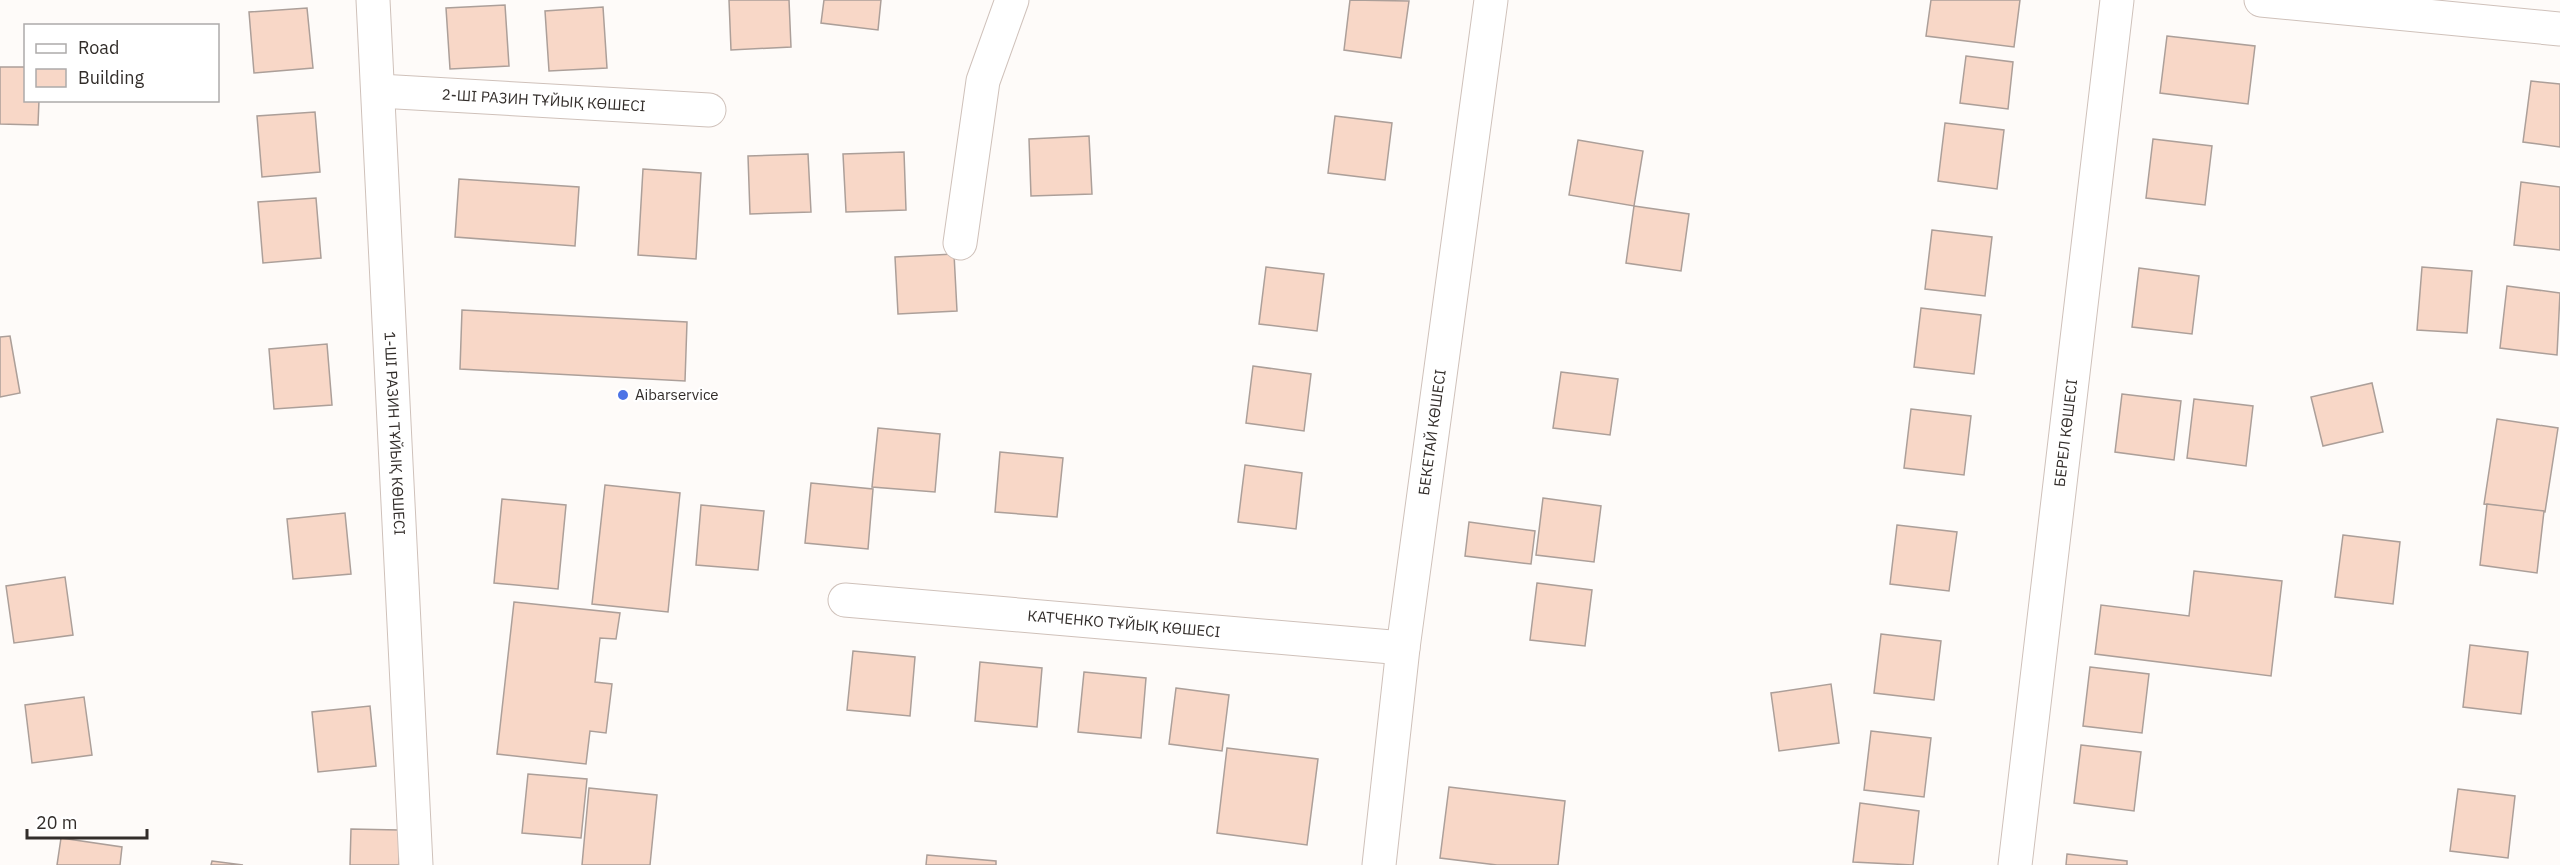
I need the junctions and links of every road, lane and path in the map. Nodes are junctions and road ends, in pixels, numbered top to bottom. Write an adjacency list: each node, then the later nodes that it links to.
1 (374, 0): 7 (street, 1-ШІ РАЗИН ТҰЙЫҚ КӨШЕСІ)
2 (1012, 0): 9 (street)
3 (1491, 0): 11 (street, БЕКЕТАЙ КӨШЕСІ)
4 (2117, 0): 14 (street, БЕРЕЛ КӨШЕСІ)
5 (2261, 0): 6 (street)
6 (2560, 29)
7 (379, 91): 8 (street, 2-ШІ РАЗИН ТҰЙЫҚ КӨШЕСІ); 12 (street, 1-ШІ РАЗИН ТҰЙЫҚ КӨШЕСІ)
8 (709, 110)
9 (960, 243)
10 (845, 600): 11 (street, КАТЧЕНКО ТҰЙЫҚ КӨШЕСІ)
11 (1403, 648): 13 (street, БЕКЕТАЙ КӨШЕСІ)
12 (416, 865)
13 (1379, 865)
14 (2015, 865)

